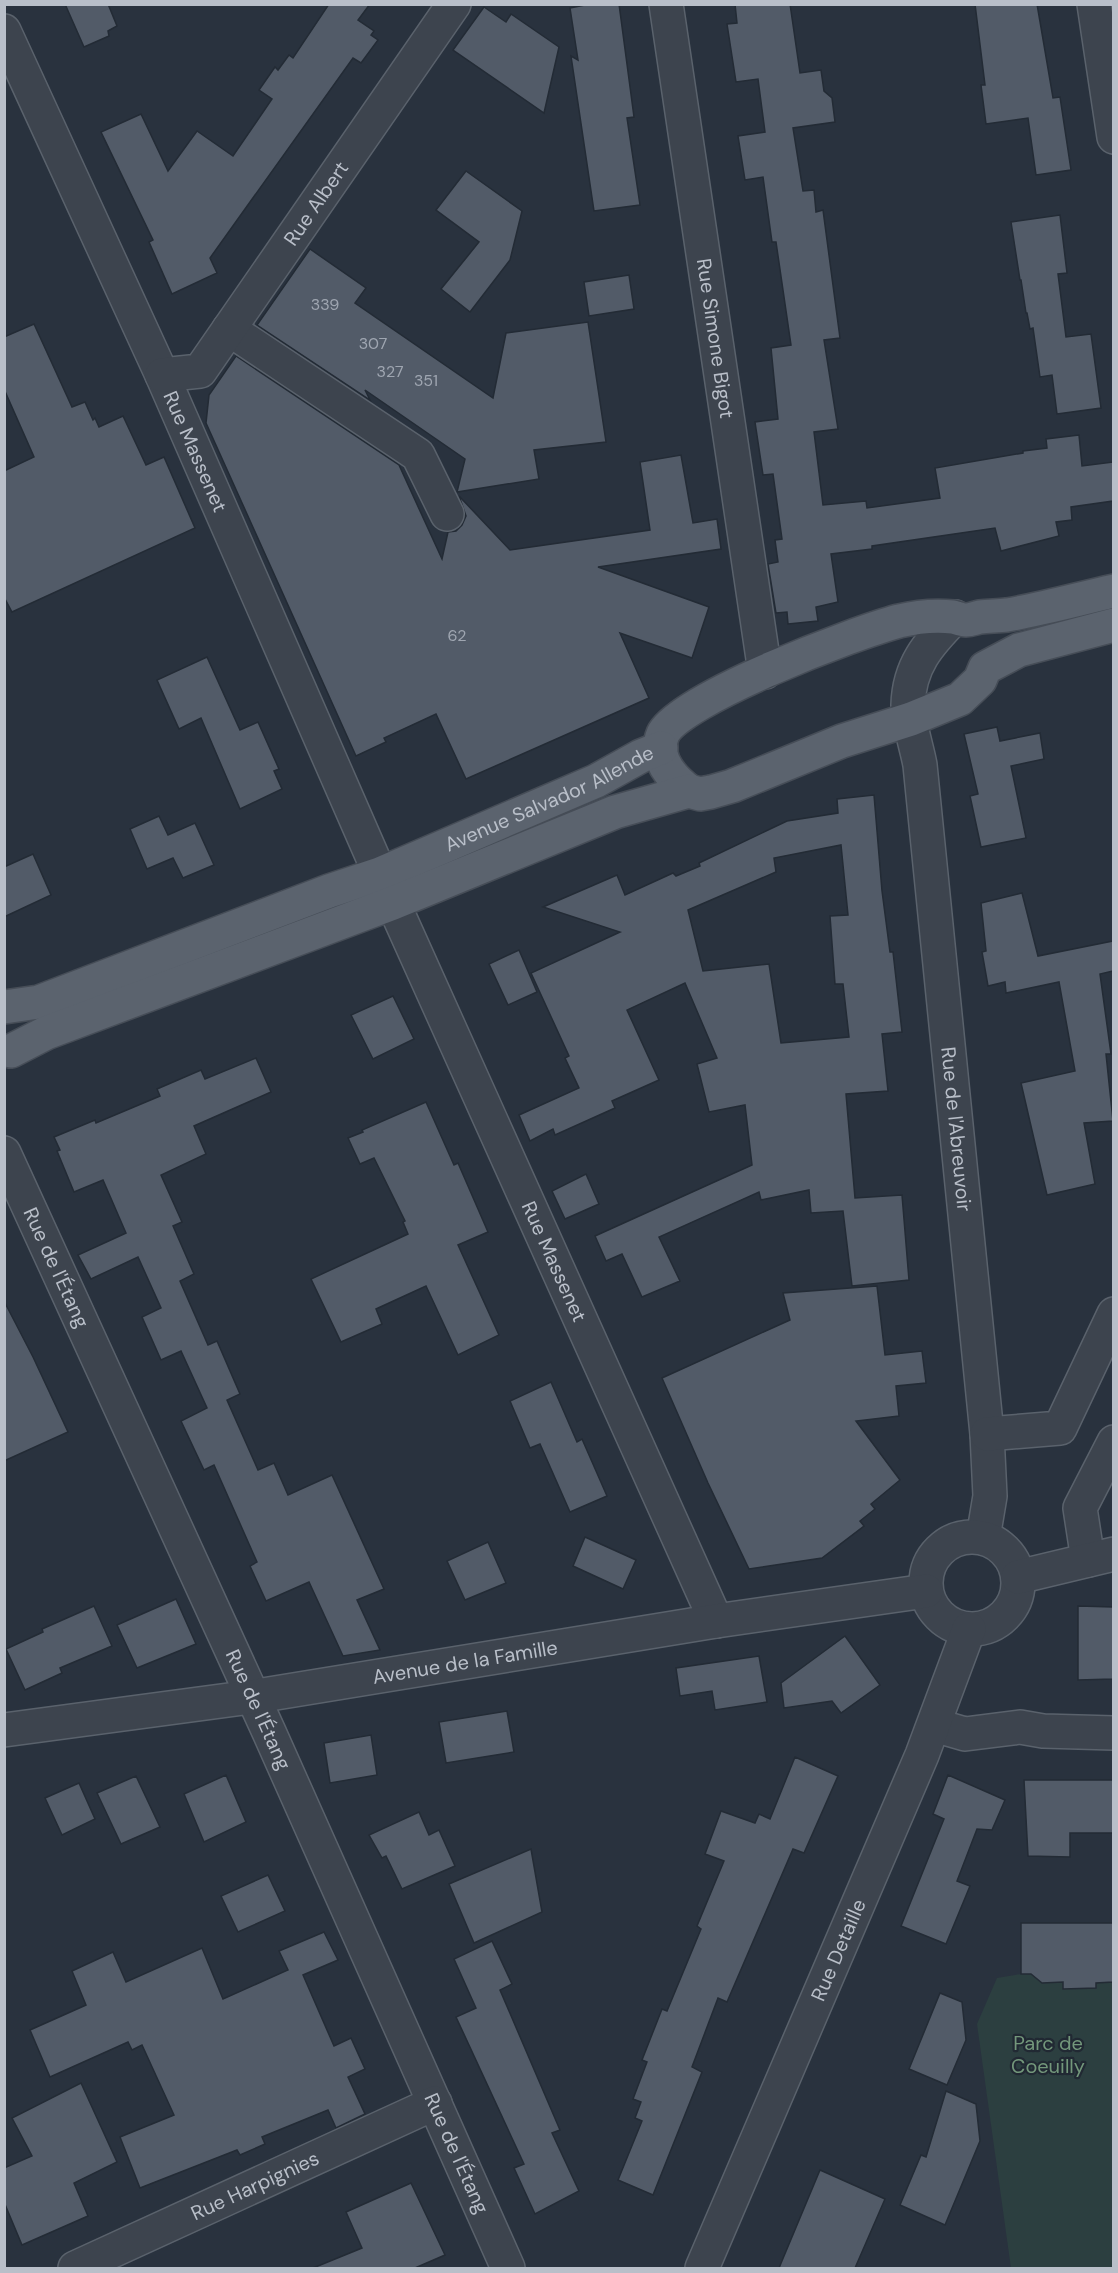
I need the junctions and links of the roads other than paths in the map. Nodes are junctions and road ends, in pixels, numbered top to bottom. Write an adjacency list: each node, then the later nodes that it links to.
1 (454, 4): 6 (street, Rue Albert)
2 (666, 4): 13 (street, Rue Simone Bigot)
3 (1095, 4): 5 (street)
4 (4, 31): 7 (street, Rue Massenet)
5 (1113, 137)
6 (229, 329): 7 (street, Rue Albert); 8 (street)
7 (162, 375): 17 (street, Rue Massenet)
8 (447, 514)
9 (1113, 591): 10 (main road, Avenue Salvador Allende)
10 (960, 619): 12 (main road); 13 (main road, Avenue Salvador Allende); 14 (street, Rue de l'Abreuvoir)
11 (1113, 625): 12 (main road, Avenue Salvador Allende)
12 (985, 668): 14 (main road, Avenue Salvador Allende)
13 (765, 672): 15 (main road, Avenue Salvador Allende)
14 (911, 719): 16 (main road, Avenue Salvador Allende); 22 (street, Rue de l'Abreuvoir)
15 (660, 748): 16 (main road); 17 (main road, Avenue Salvador Allende)
16 (689, 791): 17 (main road, Avenue Salvador Allende)
17 (387, 888): 18 (main road, Avenue Salvador Allende); 19 (main road, Avenue Salvador Allende); 28 (street, Rue Massenet)
18 (4, 1007)
19 (7, 1052)
20 (4, 1153): 30 (street, Rue de l'Étang)
21 (1113, 1314): 22 (street)
22 (987, 1434): 24 (street, Rue de l'Abreuvoir)
23 (1113, 1442): 25 (street)
24 (983, 1538): 26 (street); 27 (street)
25 (1100, 1557): 26 (street)
26 (1018, 1577): 29 (street)
27 (926, 1591): 28 (street, Avenue de la Famille); 29 (street)
28 (716, 1621): 30 (street, Avenue de la Famille)
29 (969, 1629): 31 (street, Rue Detaille)
30 (251, 1697): 32 (street, Avenue de la Famille); 34 (street, Rue de l'Étang)
31 (934, 1725): 33 (street); 37 (street, Rue Detaille)
32 (4, 1730)
33 (1113, 1733)
34 (435, 2103): 35 (street, Rue Harpignies); 36 (street, Rue de l'Étang)
35 (75, 2268)
36 (508, 2268)
37 (702, 2268)

